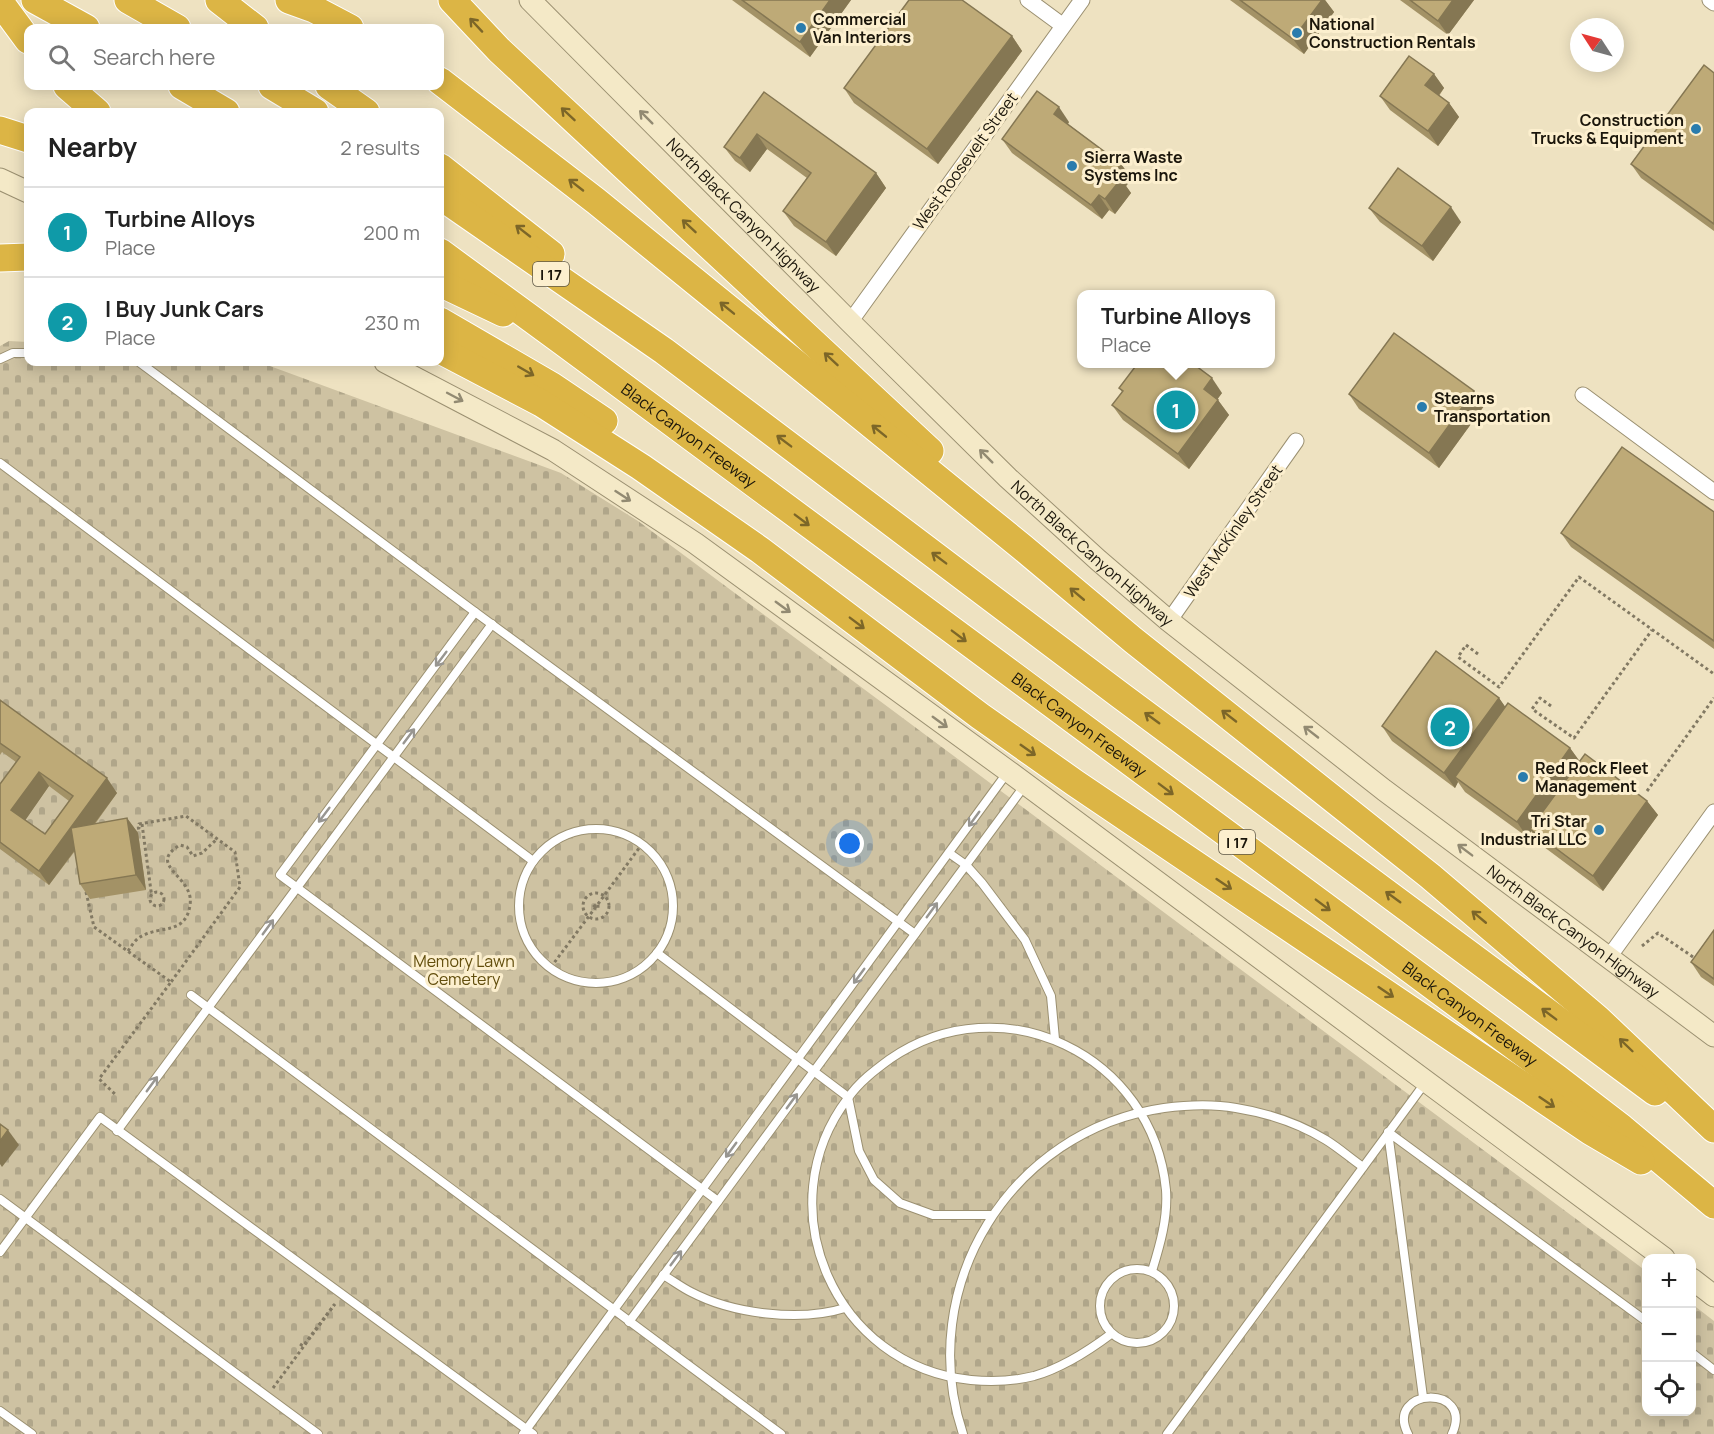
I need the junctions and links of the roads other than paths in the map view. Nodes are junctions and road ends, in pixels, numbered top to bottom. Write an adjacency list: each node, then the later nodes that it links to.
1 (35, 0): 12 (highway)
2 (128, 0): 13 (highway)
3 (219, 0): 14 (highway)
4 (289, 0): 15 (highway)
5 (452, 0): 51 (highway, one-way to 5)
6 (530, 0): 37 (main road, North Black Canyon Highway, one-way to 6)
7 (1028, 0): 16 (street)
8 (1082, 0): 16 (street, West Roosevelt Street)
9 (1710, 0): 11 (street)
10 (0, 2): 17 (highway)
11 (1714, 3)
12 (79, 24)
13 (170, 24)
14 (250, 24)
15 (342, 24)
16 (1062, 26): 37 (street, West Roosevelt Street)
17 (24, 35)
18 (444, 84): 51 (highway, one-way to 18)
19 (72, 90): 23 (highway)
20 (189, 90): 24 (highway)
21 (279, 90): 25 (highway)
22 (335, 90): 26 (highway)
23 (92, 108)
24 (219, 108)
25 (308, 108)
26 (360, 108)
27 (0, 130): 28 (highway)
28 (24, 137)
29 (444, 170): 40 (highway, one-way to 29)
30 (0, 179): 31 (main road)
31 (24, 190)
32 (444, 199): 40 (highway, I 17)
33 (444, 255): 39 (highway, Black Canyon Freeway / I 17)
34 (24, 256): 35 (highway)
35 (0, 258)
36 (444, 284): 39 (highway)
37 (850, 322): 53 (main road, North Black Canyon Highway, one-way to 37)
38 (444, 323): 48 (highway, one-way to 48)
39 (564, 342): 85 (highway, Black Canyon Freeway / I 17, one-way to 85)
40 (664, 351): 80 (highway, I 17, one-way to 40)
41 (444, 352): 48 (highway)
42 (24, 353): 43 (lane)
43 (0, 359)
44 (144, 366): 52 (lane)
45 (393, 366): 57 (main road, one-way to 57)
46 (1583, 396): 50 (street)
47 (1296, 441): 53 (street, West McKinley Street)
48 (646, 460): 85 (highway, one-way to 85)
49 (0, 463): 55 (lane)
50 (1714, 492)
51 (1022, 547): 77 (highway, one-way to 51)
52 (476, 612): 54 (lane); 55 (lane, one-way to 55)
53 (1169, 621): 67 (main road, North Black Canyon Highway, one-way to 53)
54 (492, 624): 56 (lane, one-way to 54); 64 (lane)
55 (377, 745): 56 (lane); 63 (lane, one-way to 63)
56 (394, 757): 61 (lane); 63 (lane)
57 (1008, 771): 58 (main road); 60 (lane, one-way to 60)
58 (1026, 784): 62 (lane); 74 (main road)
59 (1714, 812): 67 (street)
60 (949, 853): 62 (lane); 64 (lane)
61 (533, 861): 66 (lane); 66 (lane)
62 (966, 866): 65 (lane, one-way to 62); 71 (lane)
63 (297, 888): 69 (lane, one-way to 63); 82 (lane)
64 (898, 922): 65 (lane); 72 (lane, one-way to 72)
65 (915, 934): 73 (lane)
66 (657, 953): 72 (lane)
67 (1609, 957): 70 (main road, North Black Canyon Highway)
68 (191, 995): 69 (lane)
69 (208, 1008): 78 (lane, one-way to 69); 95 (lane)
70 (1714, 1036)
71 (1055, 1039): 75 (lane); 76 (lane)
72 (798, 1059): 73 (lane); 82 (lane, one-way to 82)
73 (813, 1071): 75 (lane); 84 (lane, one-way to 73)
74 (1425, 1082): 79 (lane); 89 (main road)
75 (848, 1097): 86 (lane); 94 (lane)
76 (1141, 1112): 81 (lane); 86 (lane); 90 (lane)
77 (1714, 1129)
78 (117, 1131): 87 (lane); 104 (lane)
79 (1388, 1132): 81 (lane); 96 (lane); 102 (lane)
80 (1714, 1136)
81 (1363, 1167): 109 (lane)
82 (703, 1189): 84 (lane); 95 (lane)
83 (0, 1199): 87 (lane)
84 (718, 1201): 91 (lane, one-way to 84)
85 (1714, 1205)
86 (992, 1215): 101 (lane)
87 (25, 1218): 88 (lane); 106 (lane)
88 (0, 1252)
89 (1659, 1254)
90 (1152, 1272): 98 (lane); 98 (lane)
91 (663, 1275): 94 (lane); 97 (lane)
92 (1696, 1282): 93 (main road)
93 (1714, 1296)
94 (845, 1308): 101 (lane)
95 (614, 1311): 97 (lane); 104 (lane)
96 (1642, 1317)
97 (628, 1322): 107 (lane)
98 (1111, 1334): 101 (lane)
99 (1696, 1356): 100 (lane)
100 (1714, 1370)
101 (950, 1378): 108 (lane)
102 (1423, 1396): 110 (lane); 111 (lane)
103 (0, 1411): 105 (lane)
104 (528, 1432)
105 (32, 1434)
106 (318, 1434)
107 (781, 1434)
108 (963, 1434)
109 (1167, 1434)
110 (1408, 1434)
111 (1452, 1434)

